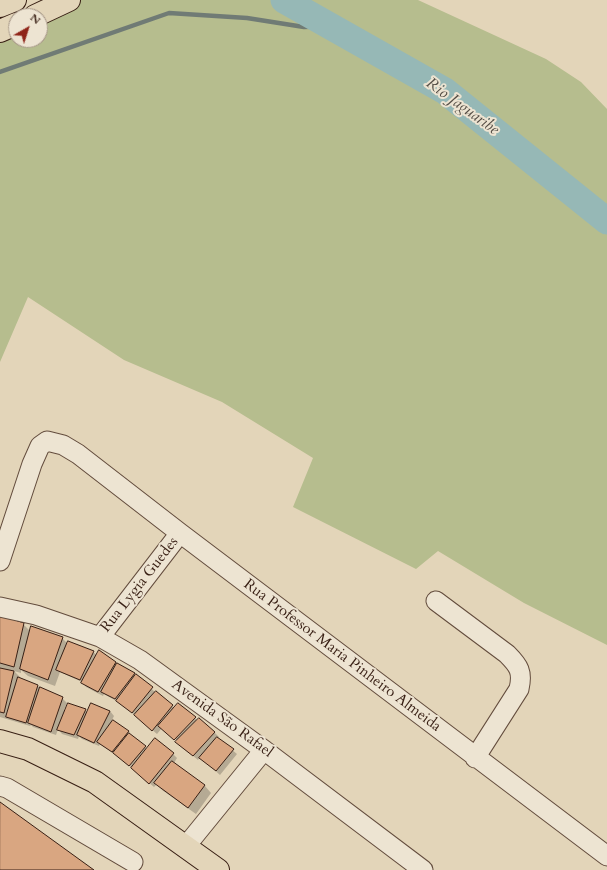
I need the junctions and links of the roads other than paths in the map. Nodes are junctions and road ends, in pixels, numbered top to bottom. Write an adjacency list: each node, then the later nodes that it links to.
1 (15, 0): 3 (main road)
2 (69, 0): 4 (main road)
3 (0, 6)
4 (48, 10)
5 (180, 533): 6 (street, Rua Professor Maria Pinheiro Almeida); 9 (street, Rua Lygia Guedes); 12 (street, Rua Professor Maria Pinheiro Almeida)
6 (0, 561)
7 (436, 601): 12 (street)
8 (0, 607): 9 (street, Avenida São Rafael)
9 (100, 637): 11 (street, Avenida São Rafael)
10 (0, 741): 14 (main road)
11 (264, 750): 14 (street); 18 (street, Avenida São Rafael)
12 (475, 758): 15 (street, Rua Professor Maria Pinheiro Almeida)
13 (0, 786): 16 (street)
14 (186, 846): 17 (main road)
15 (607, 856)
16 (133, 862)
17 (218, 870)
18 (423, 870)

